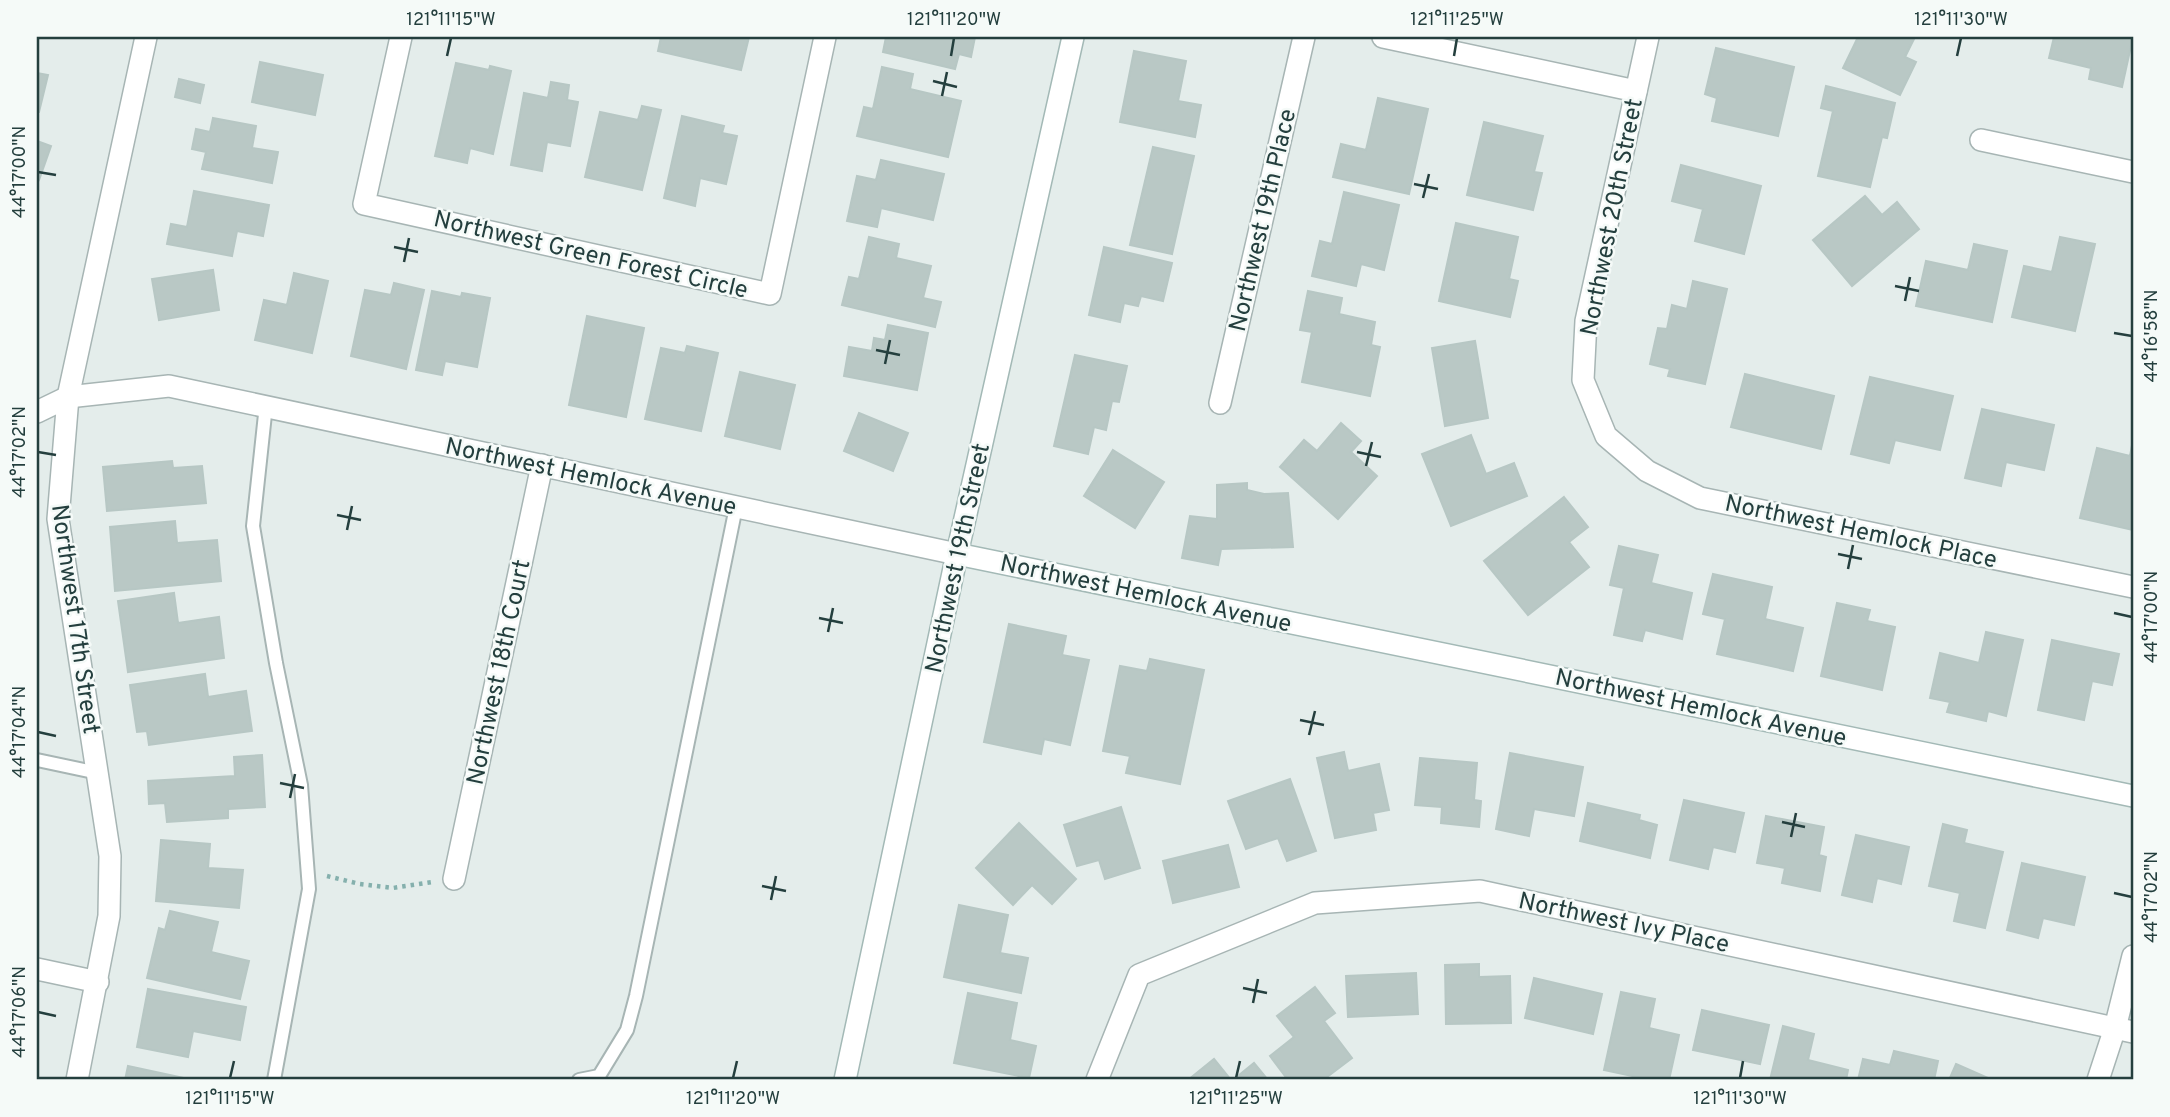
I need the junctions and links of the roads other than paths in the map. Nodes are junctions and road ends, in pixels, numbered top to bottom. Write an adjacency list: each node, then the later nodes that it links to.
1 (146, 37): 11 (street, Northwest 17th Street)
2 (398, 37): 3 (street, Northwest Green Forest Circle)
3 (825, 37)
4 (1073, 37): 18 (street, Northwest 19th Street)
5 (1304, 37): 12 (street, Northwest 19th Place)
6 (1383, 37): 8 (street)
7 (1648, 37): 8 (street, Northwest 20th Street)
8 (1636, 91): 15 (street, Northwest 20th Street)
9 (1981, 139): 10 (street)
10 (2133, 172)
11 (68, 397): 13 (street, Northwest Hemlock Avenue); 14 (street, Northwest Hemlock Avenue); 21 (street, Northwest 17th Street)
12 (1220, 403)
13 (266, 405): 16 (street, Northwest Hemlock Avenue); 30 (lane)
14 (37, 412)
15 (1606, 436): 19 (street, Northwest Hemlock Place)
16 (542, 465): 17 (street, Northwest Hemlock Avenue); 23 (street, Northwest 18th Court)
17 (736, 507): 18 (street, Northwest Hemlock Avenue); 28 (lane)
18 (957, 554): 22 (street, Northwest Hemlock Avenue); 32 (street, Northwest 19th Street)
19 (2133, 587)
20 (37, 760): 21 (lane)
21 (98, 773): 26 (street, Northwest 17th Street)
22 (2133, 796)
23 (454, 879)
24 (2133, 956): 27 (street)
25 (37, 969): 26 (street)
26 (98, 982): 29 (street, Northwest 17th Street)
27 (2124, 1030): 33 (street, Northwest Ivy Place); 34 (street)
28 (599, 1078): 31 (lane)
29 (77, 1080)
30 (274, 1080)
31 (579, 1080)
32 (845, 1080)
33 (1097, 1080)
34 (2098, 1080)

